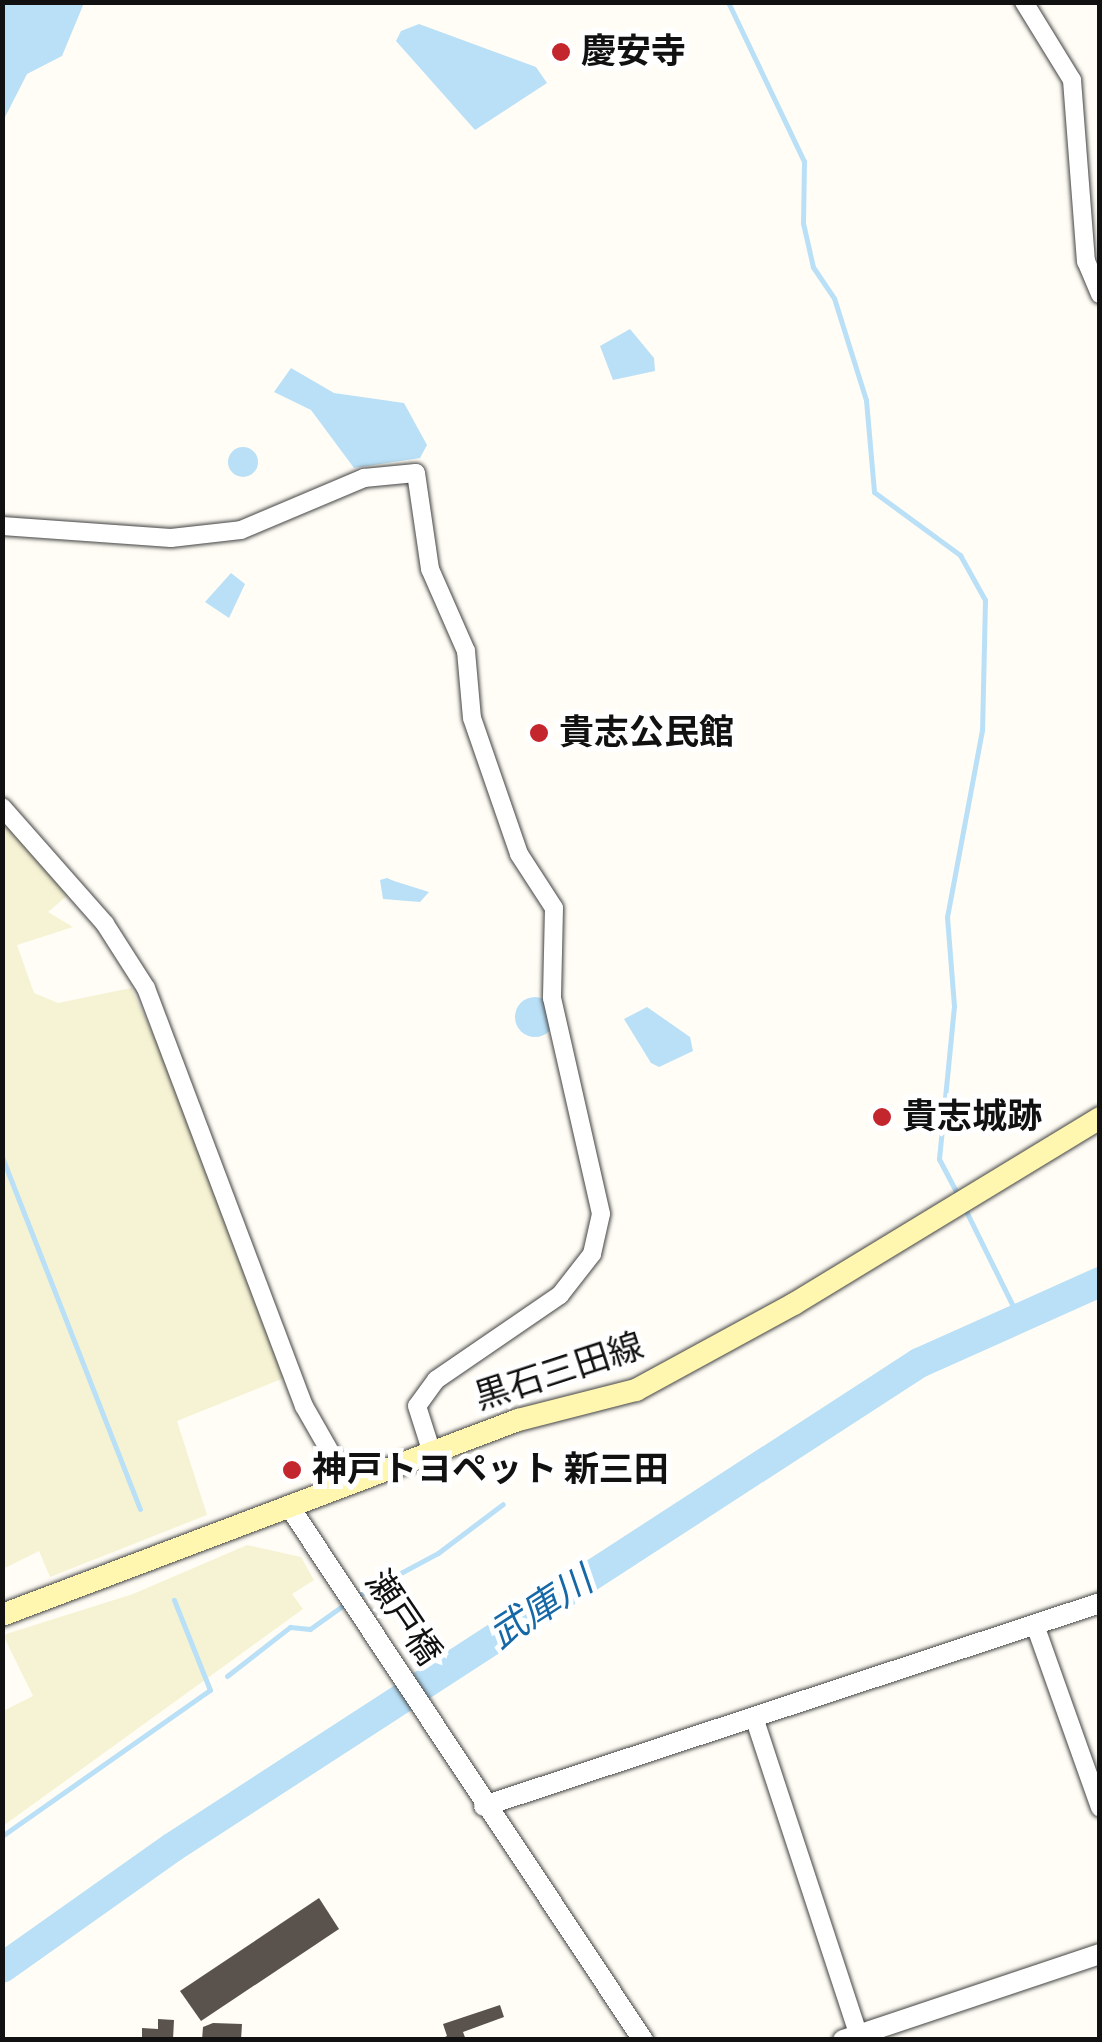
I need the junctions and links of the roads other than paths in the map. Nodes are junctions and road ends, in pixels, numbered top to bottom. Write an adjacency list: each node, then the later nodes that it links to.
1 (1024, 2): 2 (street)
2 (1090, 214): 3 (street)
3 (1099, 292)
4 (2, 526): 7 (street)
5 (2, 807): 8 (street)
6 (1100, 1118): 7 (main road, 黒石三田線)
7 (432, 1453): 8 (main road, 黒石三田線)
8 (348, 1483): 9 (main road, 黒石三田線)
9 (289, 1506): 11 (main road, 黒石三田線); 14 (street, 瀬戸橋)
10 (1100, 1603): 12 (street)
11 (2, 1615)
12 (1035, 1624): 13 (street); 15 (street)
13 (754, 1717): 14 (street); 17 (street)
14 (484, 1806): 18 (street, 瀬戸橋)
15 (1100, 1808)
16 (1100, 1954): 17 (street)
17 (853, 2038)
18 (643, 2040)

